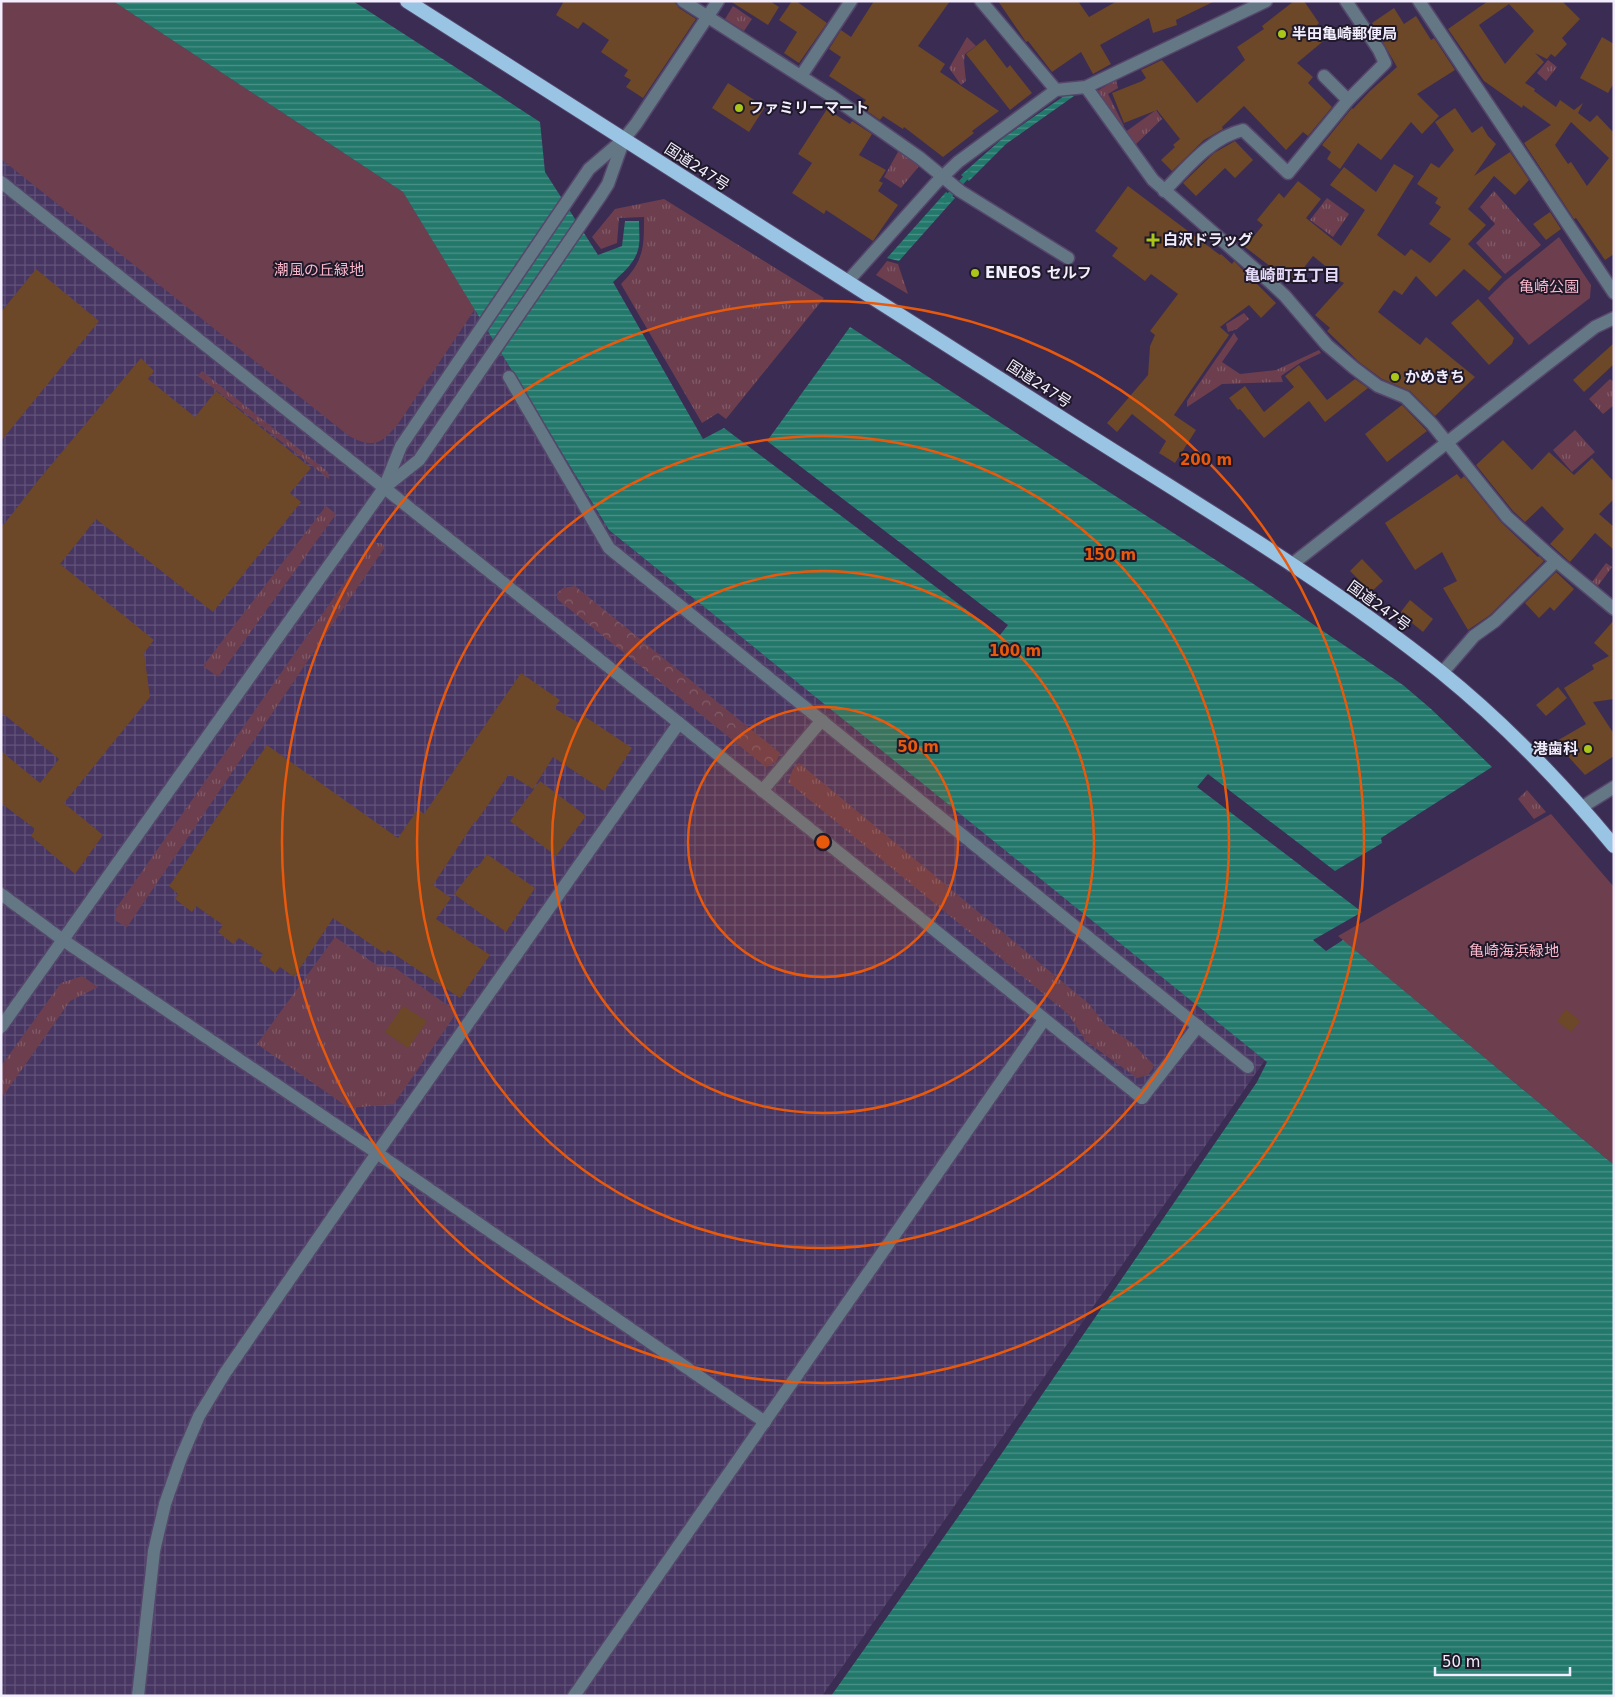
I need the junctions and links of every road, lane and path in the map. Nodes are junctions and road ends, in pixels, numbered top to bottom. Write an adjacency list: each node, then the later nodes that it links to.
1 (407, 1): 15 (highway, 国道247号)
2 (683, 1): 9 (street)
3 (718, 1): 9 (street)
4 (851, 1): 10 (street)
5 (981, 1): 13 (street)
6 (1266, 1): 12 (street)
7 (1346, 1): 14 (street)
8 (1419, 1): 21 (street)
9 (708, 16): 10 (street); 15 (street)
10 (801, 76): 16 (street)
11 (1324, 76): 14 (street)
12 (1086, 87): 13 (street); 18 (street)
13 (1056, 90): 16 (street)
14 (1348, 100): 18 (street)
15 (624, 139): 20 (highway, 国道247号); 25 (street); 25 (street)
16 (945, 178): 19 (street); 20 (street)
17 (1, 182): 25 (street)
18 (1164, 192): 24 (street)
19 (1068, 258)
20 (848, 281): 27 (highway, 国道247号)
21 (1614, 293)
22 (1614, 318): 24 (street)
23 (510, 377): 30 (street)
24 (1447, 444): 26 (street); 27 (street)
25 (384, 488): 31 (street); 37 (street)
26 (1556, 561): 28 (street); 29 (street)
27 (1291, 565): 29 (highway, 国道247号)
28 (1614, 609)
29 (1442, 674): 34 (highway, 国道247号)
30 (822, 720): 33 (street); 39 (street)
31 (679, 723): 33 (street); 42 (street)
32 (1614, 787): 34 (street)
33 (762, 791): 38 (street)
34 (1582, 807): 35 (highway, 国道247号)
35 (1614, 846)
36 (1, 894): 37 (street)
37 (63, 940): 40 (street); 42 (street)
38 (1044, 1020): 39 (street); 43 (street)
39 (1198, 1026): 41 (street)
40 (1, 1027)
41 (1248, 1067)
42 (377, 1152): 43 (street); 44 (street)
43 (764, 1422): 45 (street)
44 (138, 1696)
45 (574, 1696)

